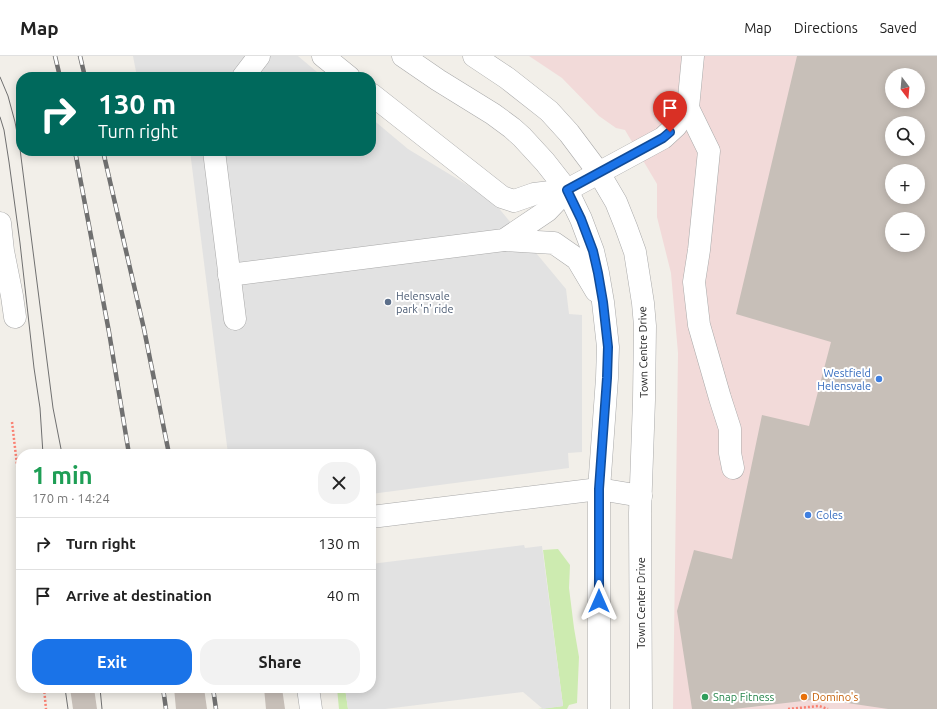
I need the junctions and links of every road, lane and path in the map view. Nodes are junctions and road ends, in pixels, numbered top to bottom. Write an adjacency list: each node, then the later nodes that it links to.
1 (259, 56): 6 (street)
2 (323, 56): 7 (street)
3 (403, 56): 12 (street)
4 (474, 56): 11 (street, Town Centre Drive)
5 (693, 56): 9 (street)
6 (247, 72)
7 (344, 72)
8 (376, 98): 12 (street)
9 (688, 108): 11 (street); 21 (street)
10 (215, 156): 15 (street)
11 (599, 173): 12 (street); 23 (street, Town Centre Drive)
12 (567, 190): 14 (street); 16 (street)
13 (0, 223): 17 (street)
14 (504, 240): 15 (street); 16 (street)
15 (229, 275): 18 (street)
16 (603, 302): 22 (street)
17 (15, 317)
18 (235, 319)
19 (12, 422): 20 (path)
20 (16, 456)
21 (733, 468)
22 (599, 489): 23 (street); 24 (street); 29 (street)
23 (641, 496): 30 (street, Town Center Drive)
24 (376, 516)
25 (44, 693): 27 (path)
26 (309, 693): 28 (street)
27 (46, 709)
28 (311, 709)
29 (599, 709)
30 (641, 709)
31 (788, 709): 32 (path)
32 (828, 709)

